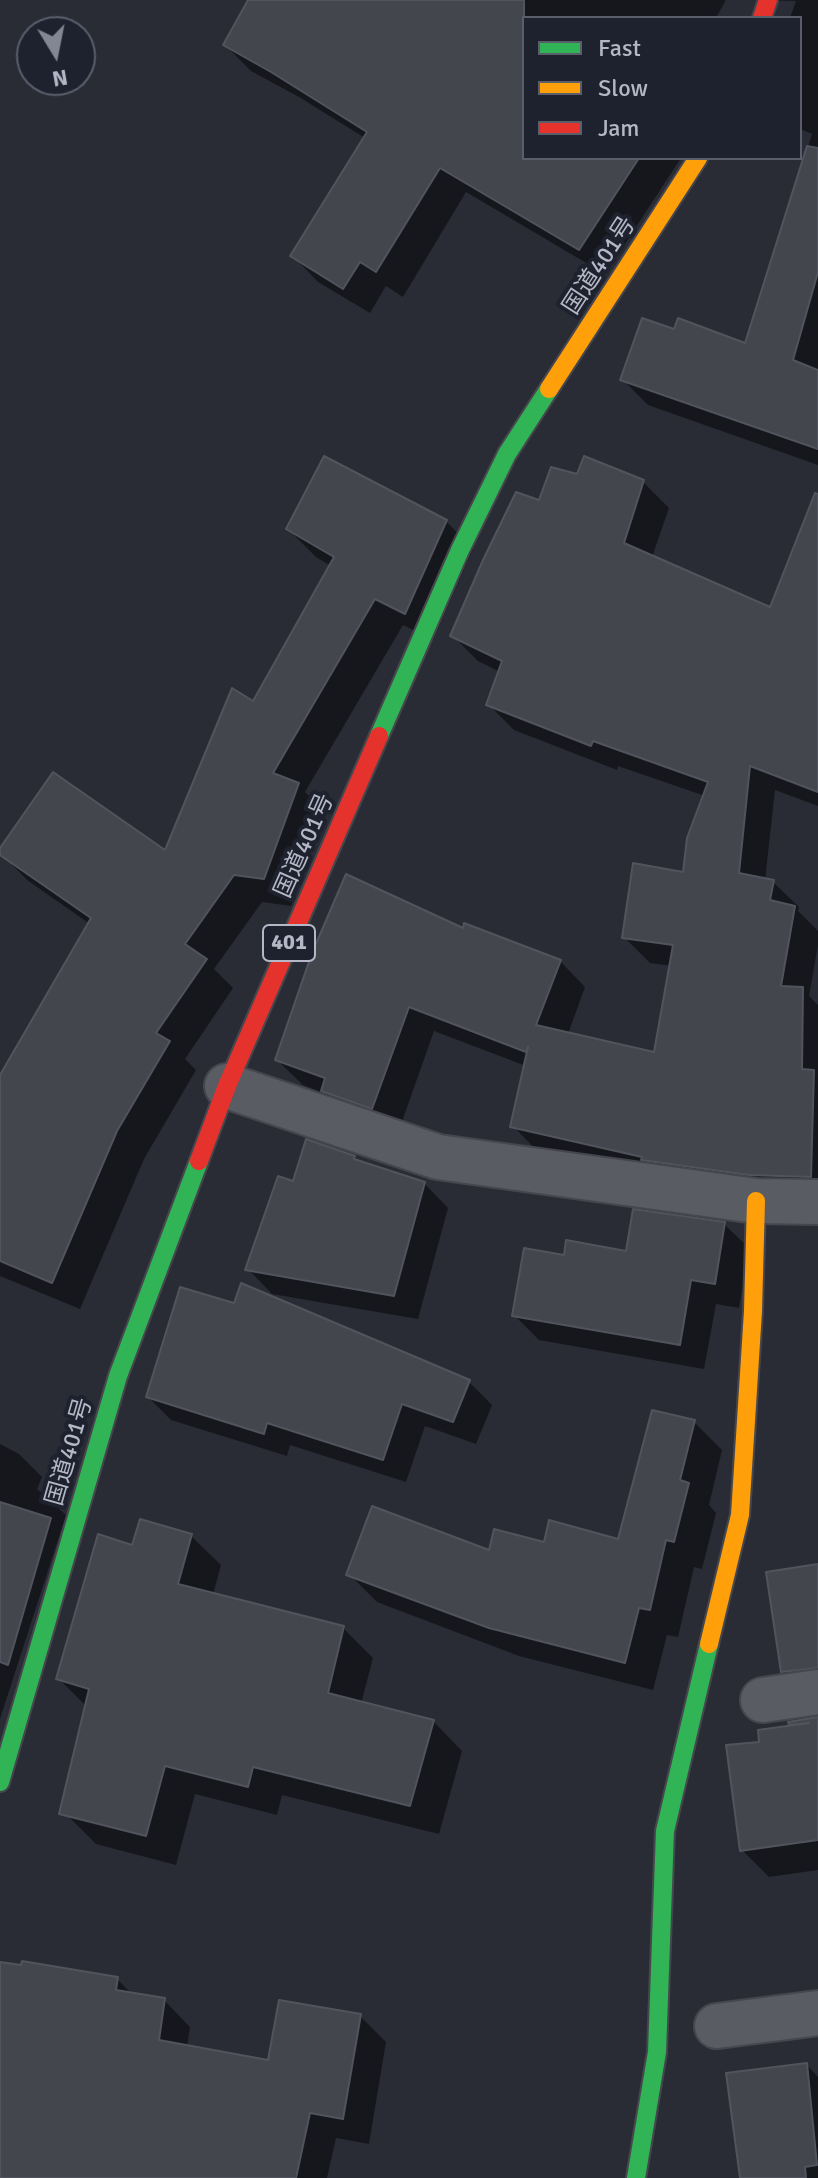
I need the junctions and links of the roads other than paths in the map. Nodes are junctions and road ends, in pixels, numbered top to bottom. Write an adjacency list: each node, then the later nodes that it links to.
1 (697, 160): 2 (main road, 国道401号 / 401)
2 (227, 1086): 3 (street); 7 (main road, 国道401号 / 401)
3 (756, 1201): 4 (street); 10 (main road)
4 (818, 1202)
5 (818, 1692): 6 (street)
6 (763, 1700)
7 (0, 1782)
8 (818, 2013): 9 (street)
9 (717, 2026)
10 (636, 2178)

